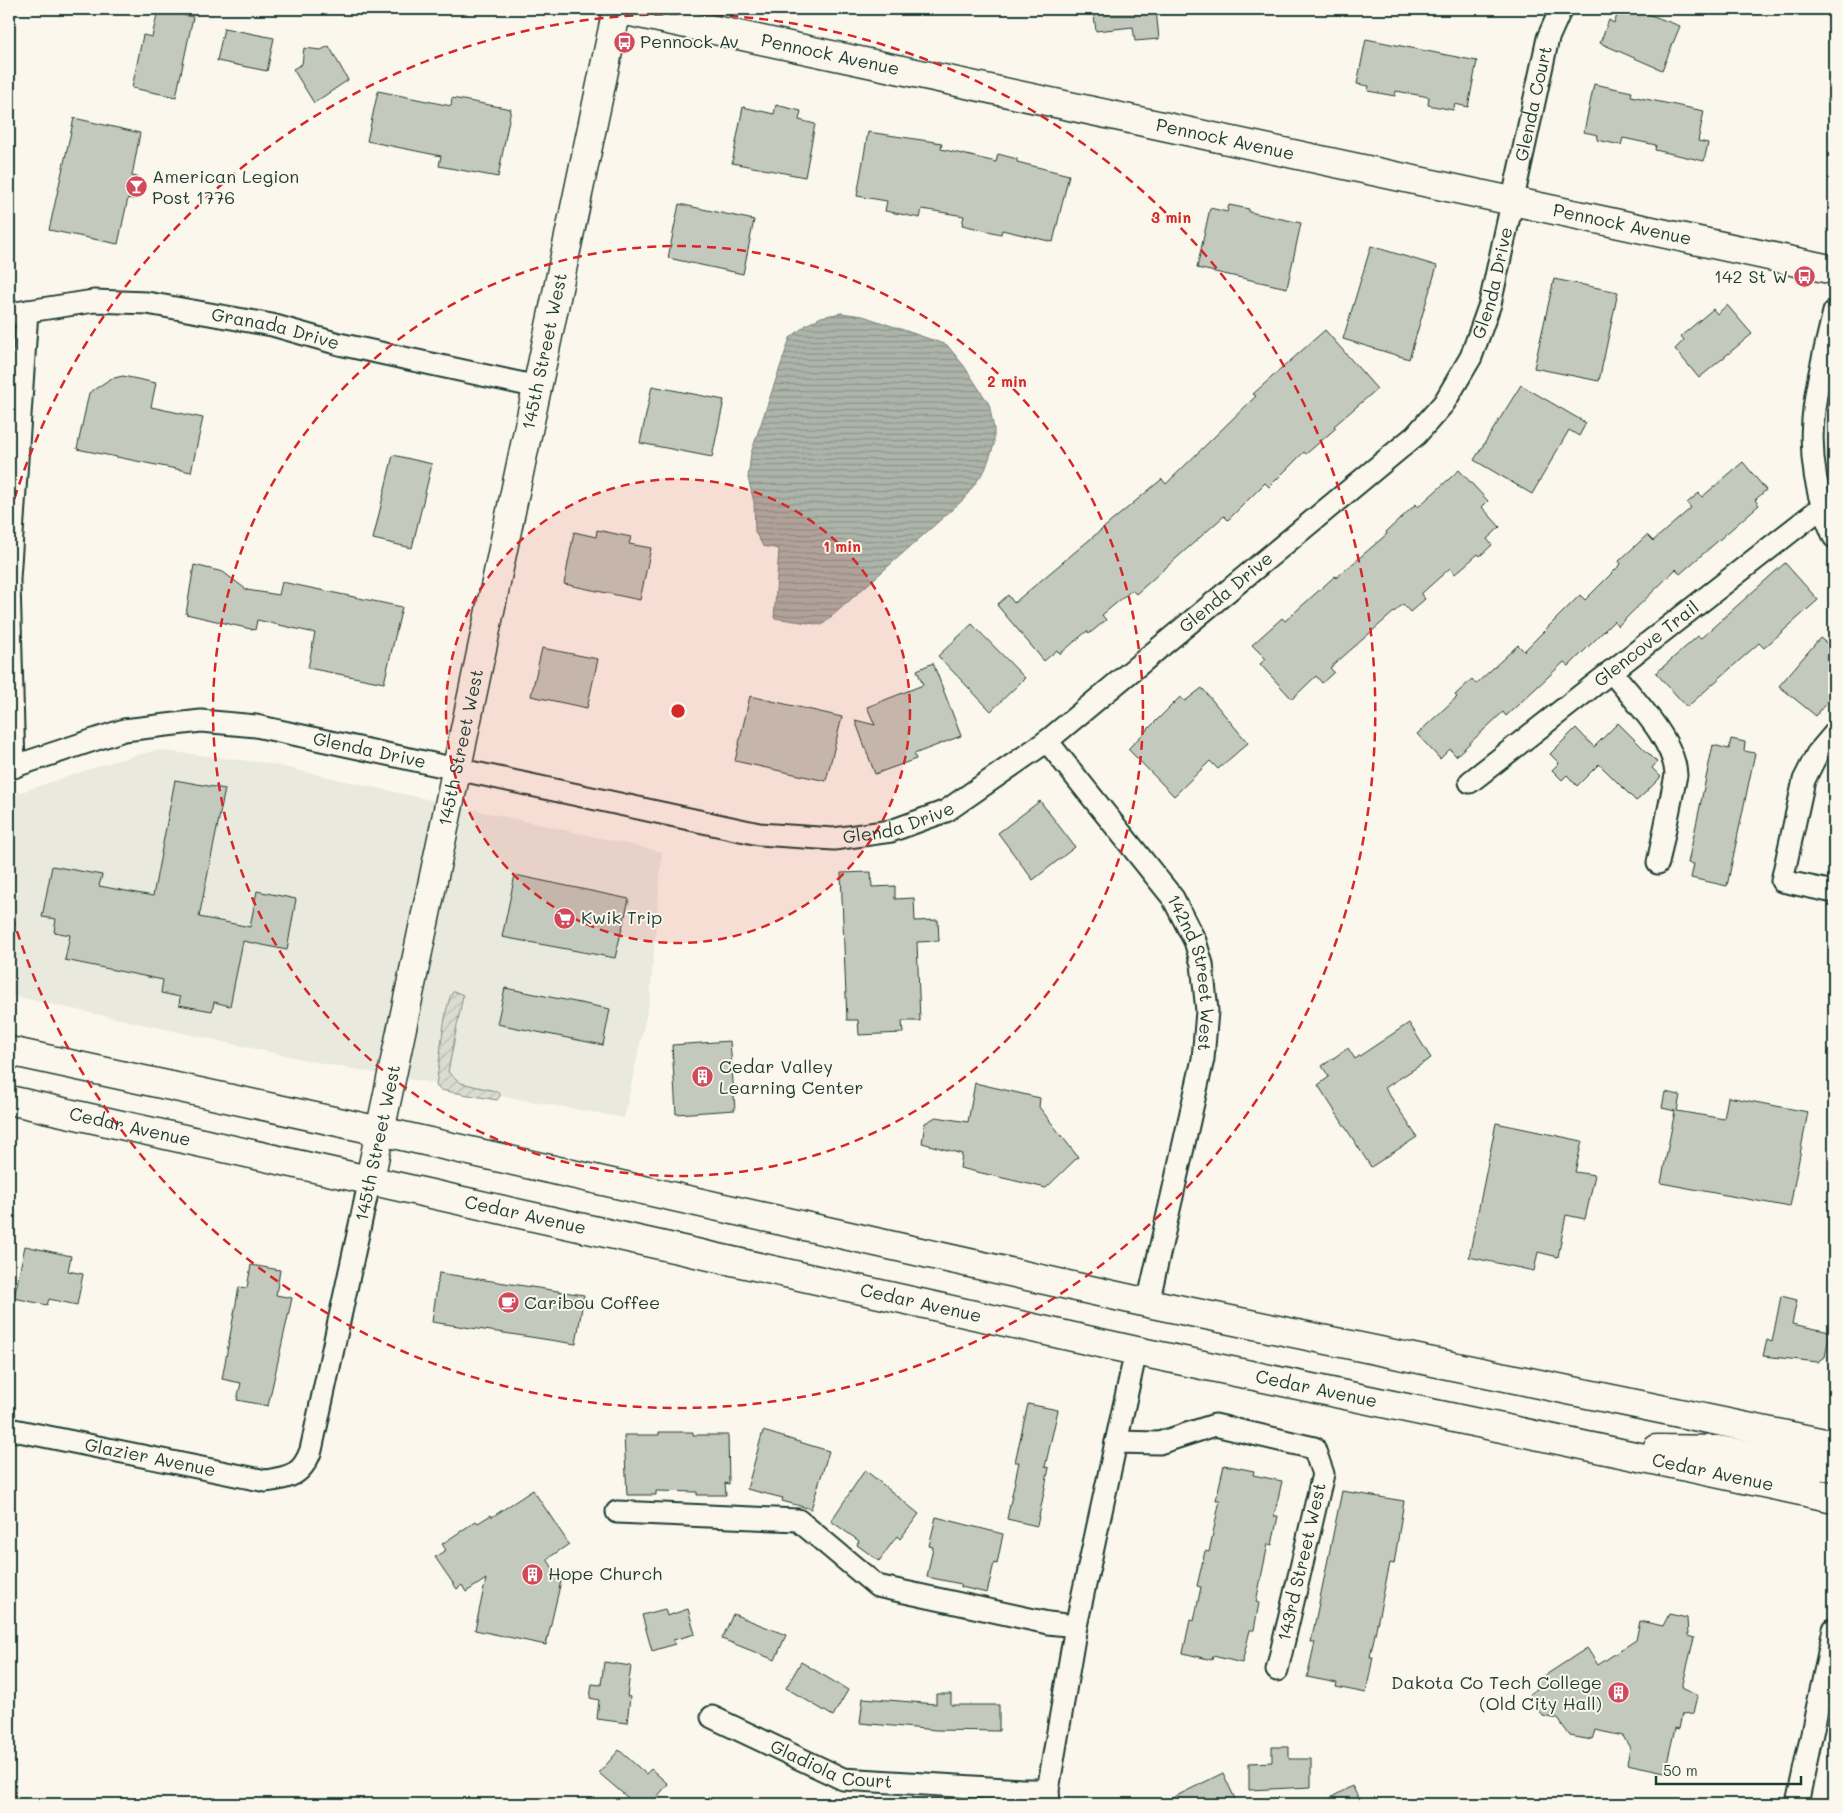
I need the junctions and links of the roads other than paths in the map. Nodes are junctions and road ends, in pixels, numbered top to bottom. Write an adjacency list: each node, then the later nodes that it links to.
1 (617, 9): 3 (main road, Pennock Avenue); 7 (main road, 145th Street West)
2 (1561, 9): 3 (street, Glenda Court)
3 (1512, 201): 4 (main road, Pennock Avenue); 13 (street, Glenda Drive)
4 (1834, 270)
5 (18, 312): 7 (street, Granada Drive); 10 (street)
6 (1834, 312): 8 (street)
7 (538, 387): 15 (main road, 145th Street West)
8 (1822, 507): 9 (street); 11 (street, Glencove Trail)
9 (1834, 537)
10 (9, 580): 14 (street)
11 (1611, 671): 16 (street, Glencove Trail); 17 (street)
12 (1834, 734): 18 (street)
13 (1047, 741): 15 (street, Glenda Drive); 23 (street, 142nd Street West)
14 (11, 768): 15 (street, Glenda Drive)
15 (458, 769): 21 (main road, 145th Street West)
16 (1470, 782)
17 (1658, 863)
18 (1834, 892)
19 (9, 1051): 21 (main road)
20 (9, 1100): 22 (main road, Cedar Avenue)
21 (380, 1131): 22 (main road, 145th Street West); 23 (main road)
22 (370, 1179): 24 (main road, Cedar Avenue); 30 (street, 145th Street West)
23 (1148, 1303): 27 (main road)
24 (1136, 1351): 26 (street); 28 (main road, Cedar Avenue)
25 (9, 1429): 30 (street, Glazier Avenue)
26 (1116, 1442): 33 (street); 35 (street, 143rd Street West)
27 (1834, 1445)
28 (1591, 1447): 29 (main road); 31 (main road, Cedar Avenue)
29 (1834, 1466)
30 (290, 1477)
31 (1834, 1498)
32 (616, 1512): 33 (street)
33 (1076, 1626): 37 (street)
34 (1834, 1629): 38 (street)
35 (1277, 1670)
36 (712, 1717): 37 (street, Gladiola Court)
37 (1049, 1797)
38 (1797, 1804)

